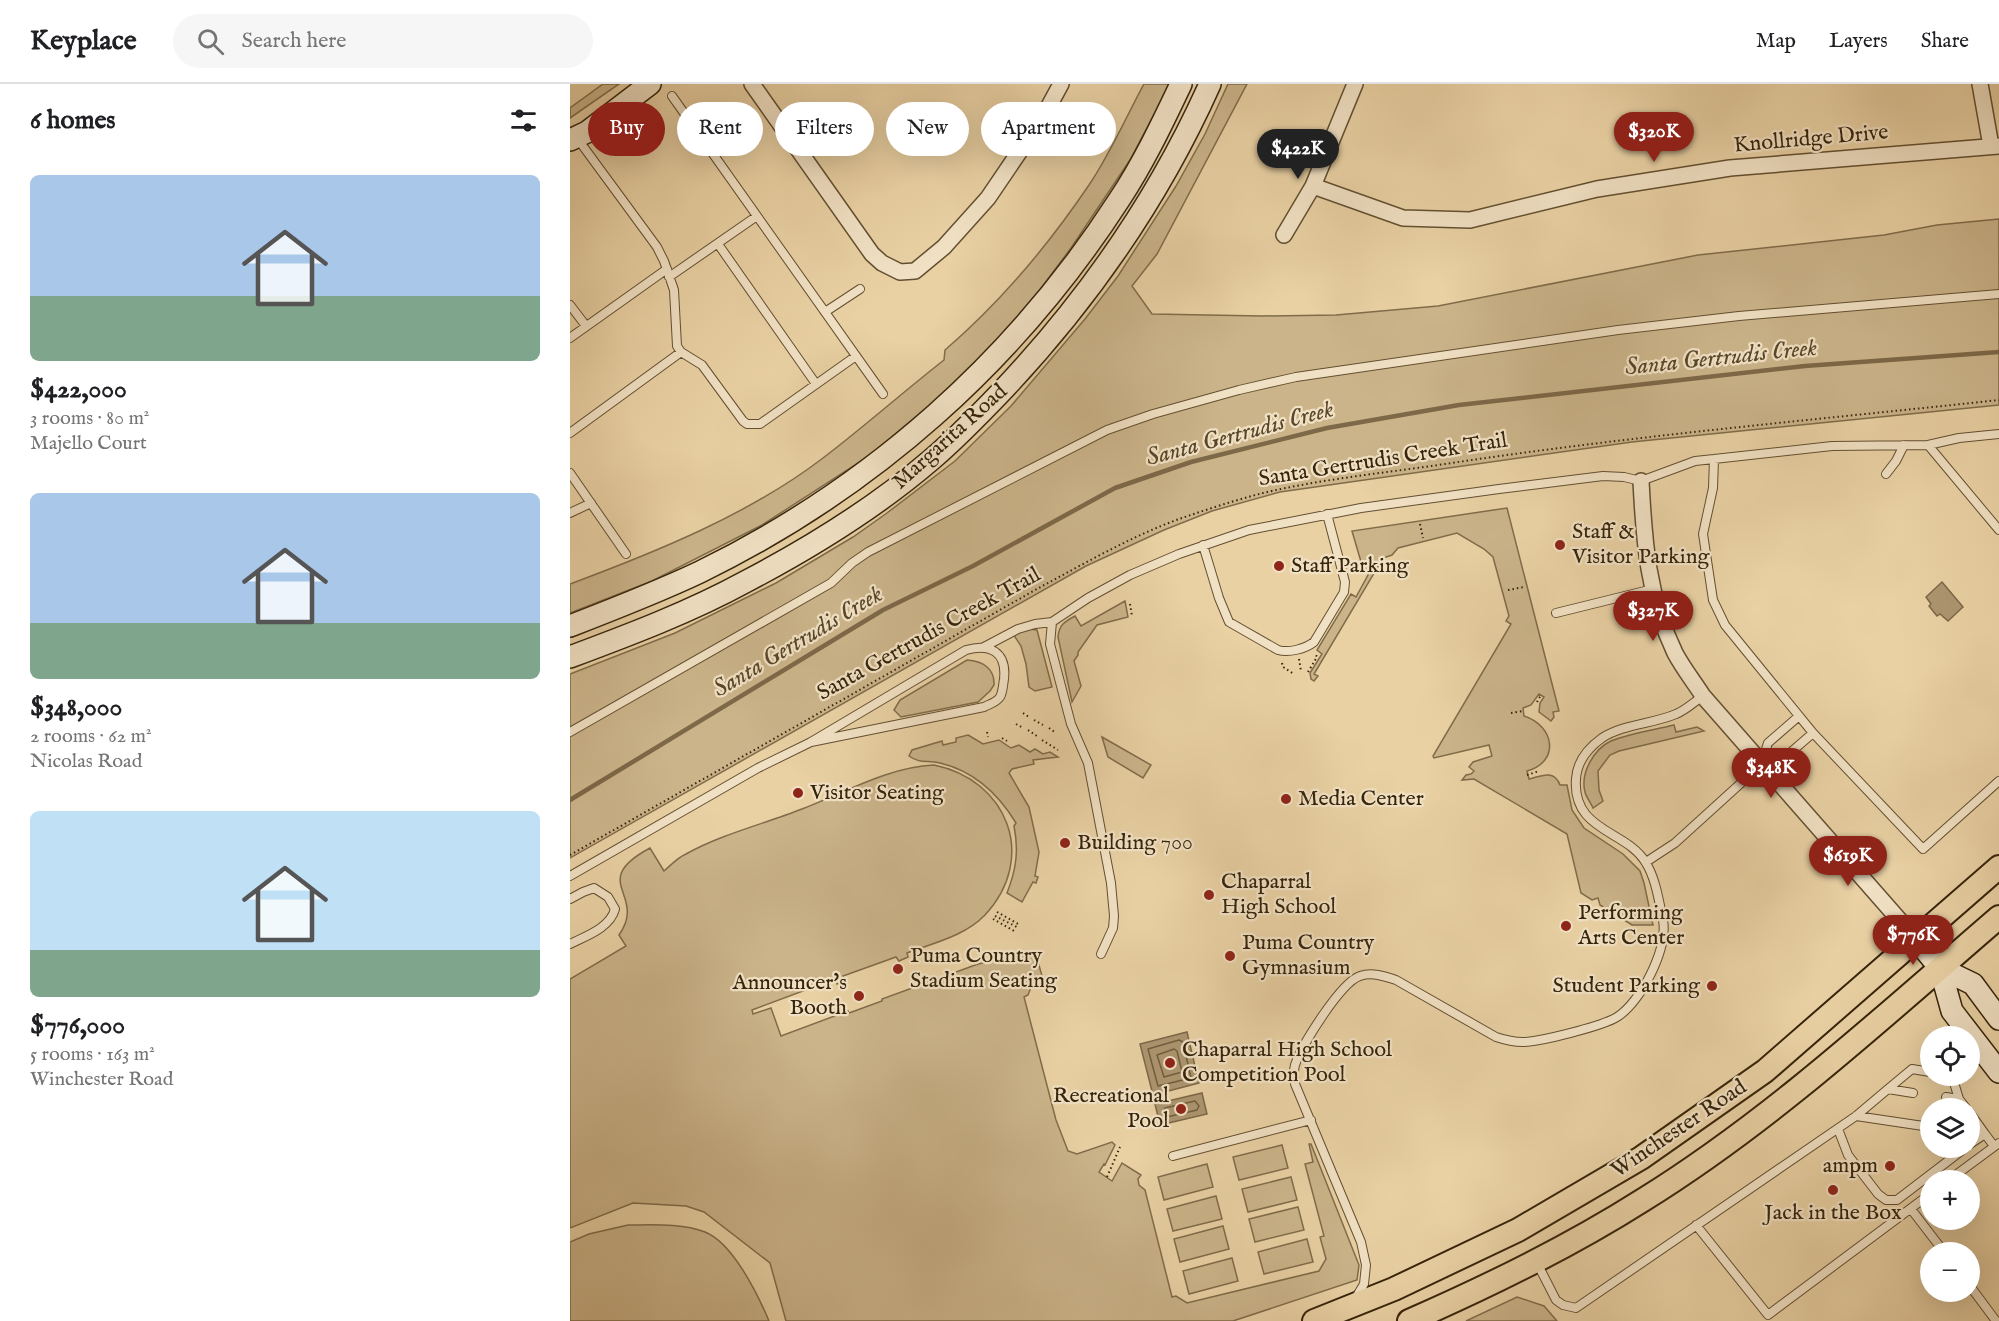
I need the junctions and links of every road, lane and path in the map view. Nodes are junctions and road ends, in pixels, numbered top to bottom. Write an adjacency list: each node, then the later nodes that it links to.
1 (650, 84): 9 (main road)
2 (752, 84): 3 (street)
3 (1061, 84)
4 (1181, 84): 50 (main road, Margarita Road)
5 (1210, 84): 53 (main road, Margarita Road)
6 (1355, 84): 11 (street)
7 (1980, 84): 10 (street)
8 (672, 96): 12 (lane)
9 (573, 138): 15 (lane)
10 (1995, 146): 11 (street, Knollridge Drive)
11 (1313, 186): 13 (street)
12 (757, 216): 14 (lane); 19 (lane)
13 (1284, 236)
14 (718, 244): 15 (lane); 24 (lane)
15 (668, 273): 20 (lane); 22 (lane)
16 (860, 289): 19 (lane)
17 (1999, 294): 73 (lane)
18 (570, 305): 20 (lane)
19 (825, 312): 23 (lane)
20 (586, 327): 21 (lane)
21 (570, 338)
22 (681, 352): 24 (lane); 27 (lane)
23 (856, 356): 24 (lane); 25 (lane)
24 (816, 384)
25 (883, 394)
26 (1999, 400): 88 (path, Santa Gertrudis Creek Trail)
27 (570, 433)
28 (1999, 434): 29 (lane)
29 (1928, 445): 30 (lane); 39 (lane)
30 (1904, 446): 31 (lane); 33 (lane)
31 (1714, 459): 34 (lane); 65 (lane)
32 (570, 473): 35 (lane)
33 (1886, 474)
34 (1641, 481): 37 (lane); 44 (street)
35 (591, 503): 36 (lane); 42 (lane)
36 (570, 513)
37 (1327, 514): 41 (lane); 41 (lane)
38 (1420, 524): 40 (path)
39 (1999, 530)
40 (1423, 537)
41 (1203, 545): 49 (lane)
42 (626, 554)
43 (1524, 587): 45 (path)
44 (1653, 589): 47 (lane); 60 (street)
45 (1508, 590)
46 (1130, 604): 48 (path)
47 (1556, 613)
48 (1132, 616)
49 (1052, 622): 51 (lane); 98 (lane)
50 (570, 626)
51 (984, 647): 82 (lane); 82 (lane)
52 (1316, 655): 57 (path)
53 (570, 657)
54 (1299, 659): 56 (path)
55 (1282, 663): 58 (path)
56 (1301, 671)
57 (1308, 672)
58 (1294, 674)
59 (1541, 695): 61 (path)
60 (1703, 696): 84 (street); 89 (lane)
61 (1537, 702)
62 (1523, 711): 64 (path)
63 (1023, 713): 66 (path)
64 (1510, 713)
65 (1799, 716): 76 (lane); 84 (lane)
66 (1029, 717)
67 (1034, 720): 69 (path)
68 (1016, 724): 70 (path)
69 (1043, 726)
70 (1023, 728)
71 (1049, 728): 75 (path)
72 (1028, 730): 77 (path)
73 (570, 732)
74 (987, 732): 78 (path)
75 (1056, 733)
76 (1813, 733): 84 (lane); 87 (lane)
77 (1037, 736)
78 (988, 737)
79 (1002, 738): 81 (path)
80 (1042, 740): 83 (path)
81 (1007, 741)
82 (811, 742): 91 (lane)
83 (1058, 750)
84 (1762, 764): 89 (lane); 96 (street)
85 (1539, 771): 86 (path)
86 (1527, 775)
87 (1999, 781)
88 (570, 855)
89 (1646, 862): 108 (lane)
90 (1999, 867): 96 (main road, Winchester Road)
91 (570, 876)
92 (570, 899): 97 (lane)
93 (1999, 917): 99 (main road, Winchester Road)
94 (1019, 927): 95 (path)
95 (1016, 932)
96 (1916, 939): 99 (main road); 127 (main road, Winchester Road)
97 (570, 944)
98 (1101, 954)
99 (1940, 968): 100 (main road); 102 (main road); 125 (main road, Winchester Road)
100 (1999, 1019)
101 (1920, 1070): 103 (lane)
102 (1999, 1072)
103 (1888, 1089): 104 (lane); 107 (lane)
104 (1913, 1093)
105 (1946, 1097): 106 (lane)
106 (1952, 1098)
107 (1856, 1116): 109 (lane); 111 (lane)
108 (1311, 1120): 117 (lane); 127 (lane)
109 (1920, 1126)
110 (1980, 1128): 113 (lane)
111 (1838, 1129): 118 (lane); 123 (lane)
112 (1980, 1133): 113 (lane)
113 (1984, 1134): 114 (lane); 115 (lane)
114 (1980, 1137)
115 (1997, 1145): 119 (lane)
116 (1120, 1147): 120 (path)
117 (1173, 1156)
118 (1952, 1158)
119 (1963, 1170)
120 (1107, 1177)
121 (1920, 1202): 122 (lane)
122 (1911, 1209): 123 (lane); 124 (lane)
123 (1696, 1226): 125 (lane)
124 (1936, 1242)
125 (1536, 1262): 129 (main road, Winchester Road)
126 (1980, 1299): 130 (lane)
127 (1351, 1306): 128 (main road, Winchester Road)
128 (1314, 1321)
129 (1409, 1321)
130 (1996, 1321)

